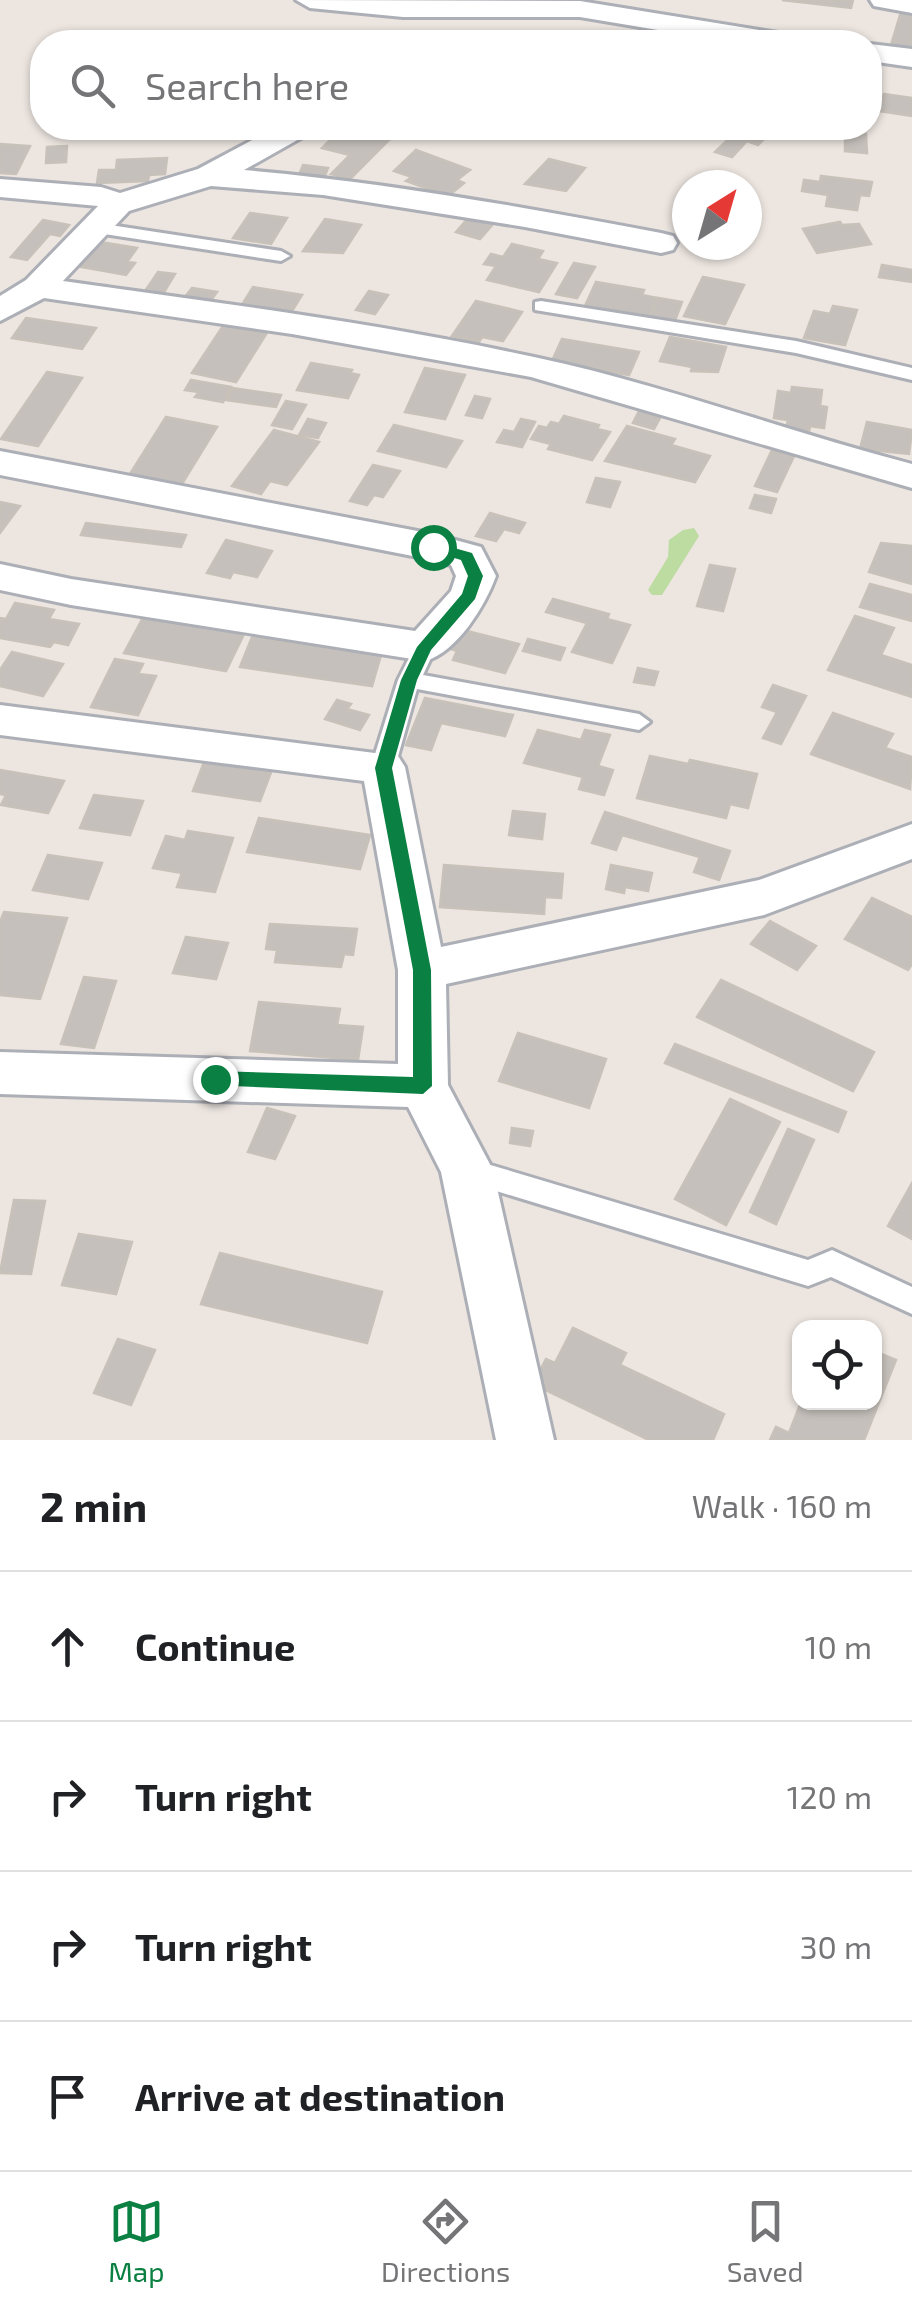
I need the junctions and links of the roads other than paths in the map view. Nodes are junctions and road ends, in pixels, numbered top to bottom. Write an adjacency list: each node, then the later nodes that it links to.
1 (310, 0): 4 (street)
2 (884, 0): 3 (street)
3 (912, 5)
4 (403, 9): 5 (street); 6 (street)
5 (422, 30)
6 (706, 30)
7 (882, 55): 8 (street)
8 (912, 58)
9 (275, 140): 10 (street)
10 (208, 176): 12 (street); 13 (street)
11 (0, 188): 12 (street)
12 (108, 216): 14 (lane); 15 (street)
13 (661, 243)
14 (281, 256)
15 (38, 287): 17 (street); 20 (street)
16 (541, 306): 18 (lane)
17 (0, 311)
18 (912, 374)
19 (0, 462): 22 (street)
20 (912, 476)
21 (0, 576): 22 (street)
22 (417, 664): 24 (lane); 25 (lane)
23 (0, 720): 25 (street)
24 (639, 722)
25 (384, 768): 27 (street)
26 (912, 841): 27 (street)
27 (422, 970): 29 (street)
28 (0, 1073): 29 (street)
29 (423, 1086): 30 (street)
30 (466, 1170): 31 (lane); 32 (street)
31 (912, 1301)
32 (525, 1440)

